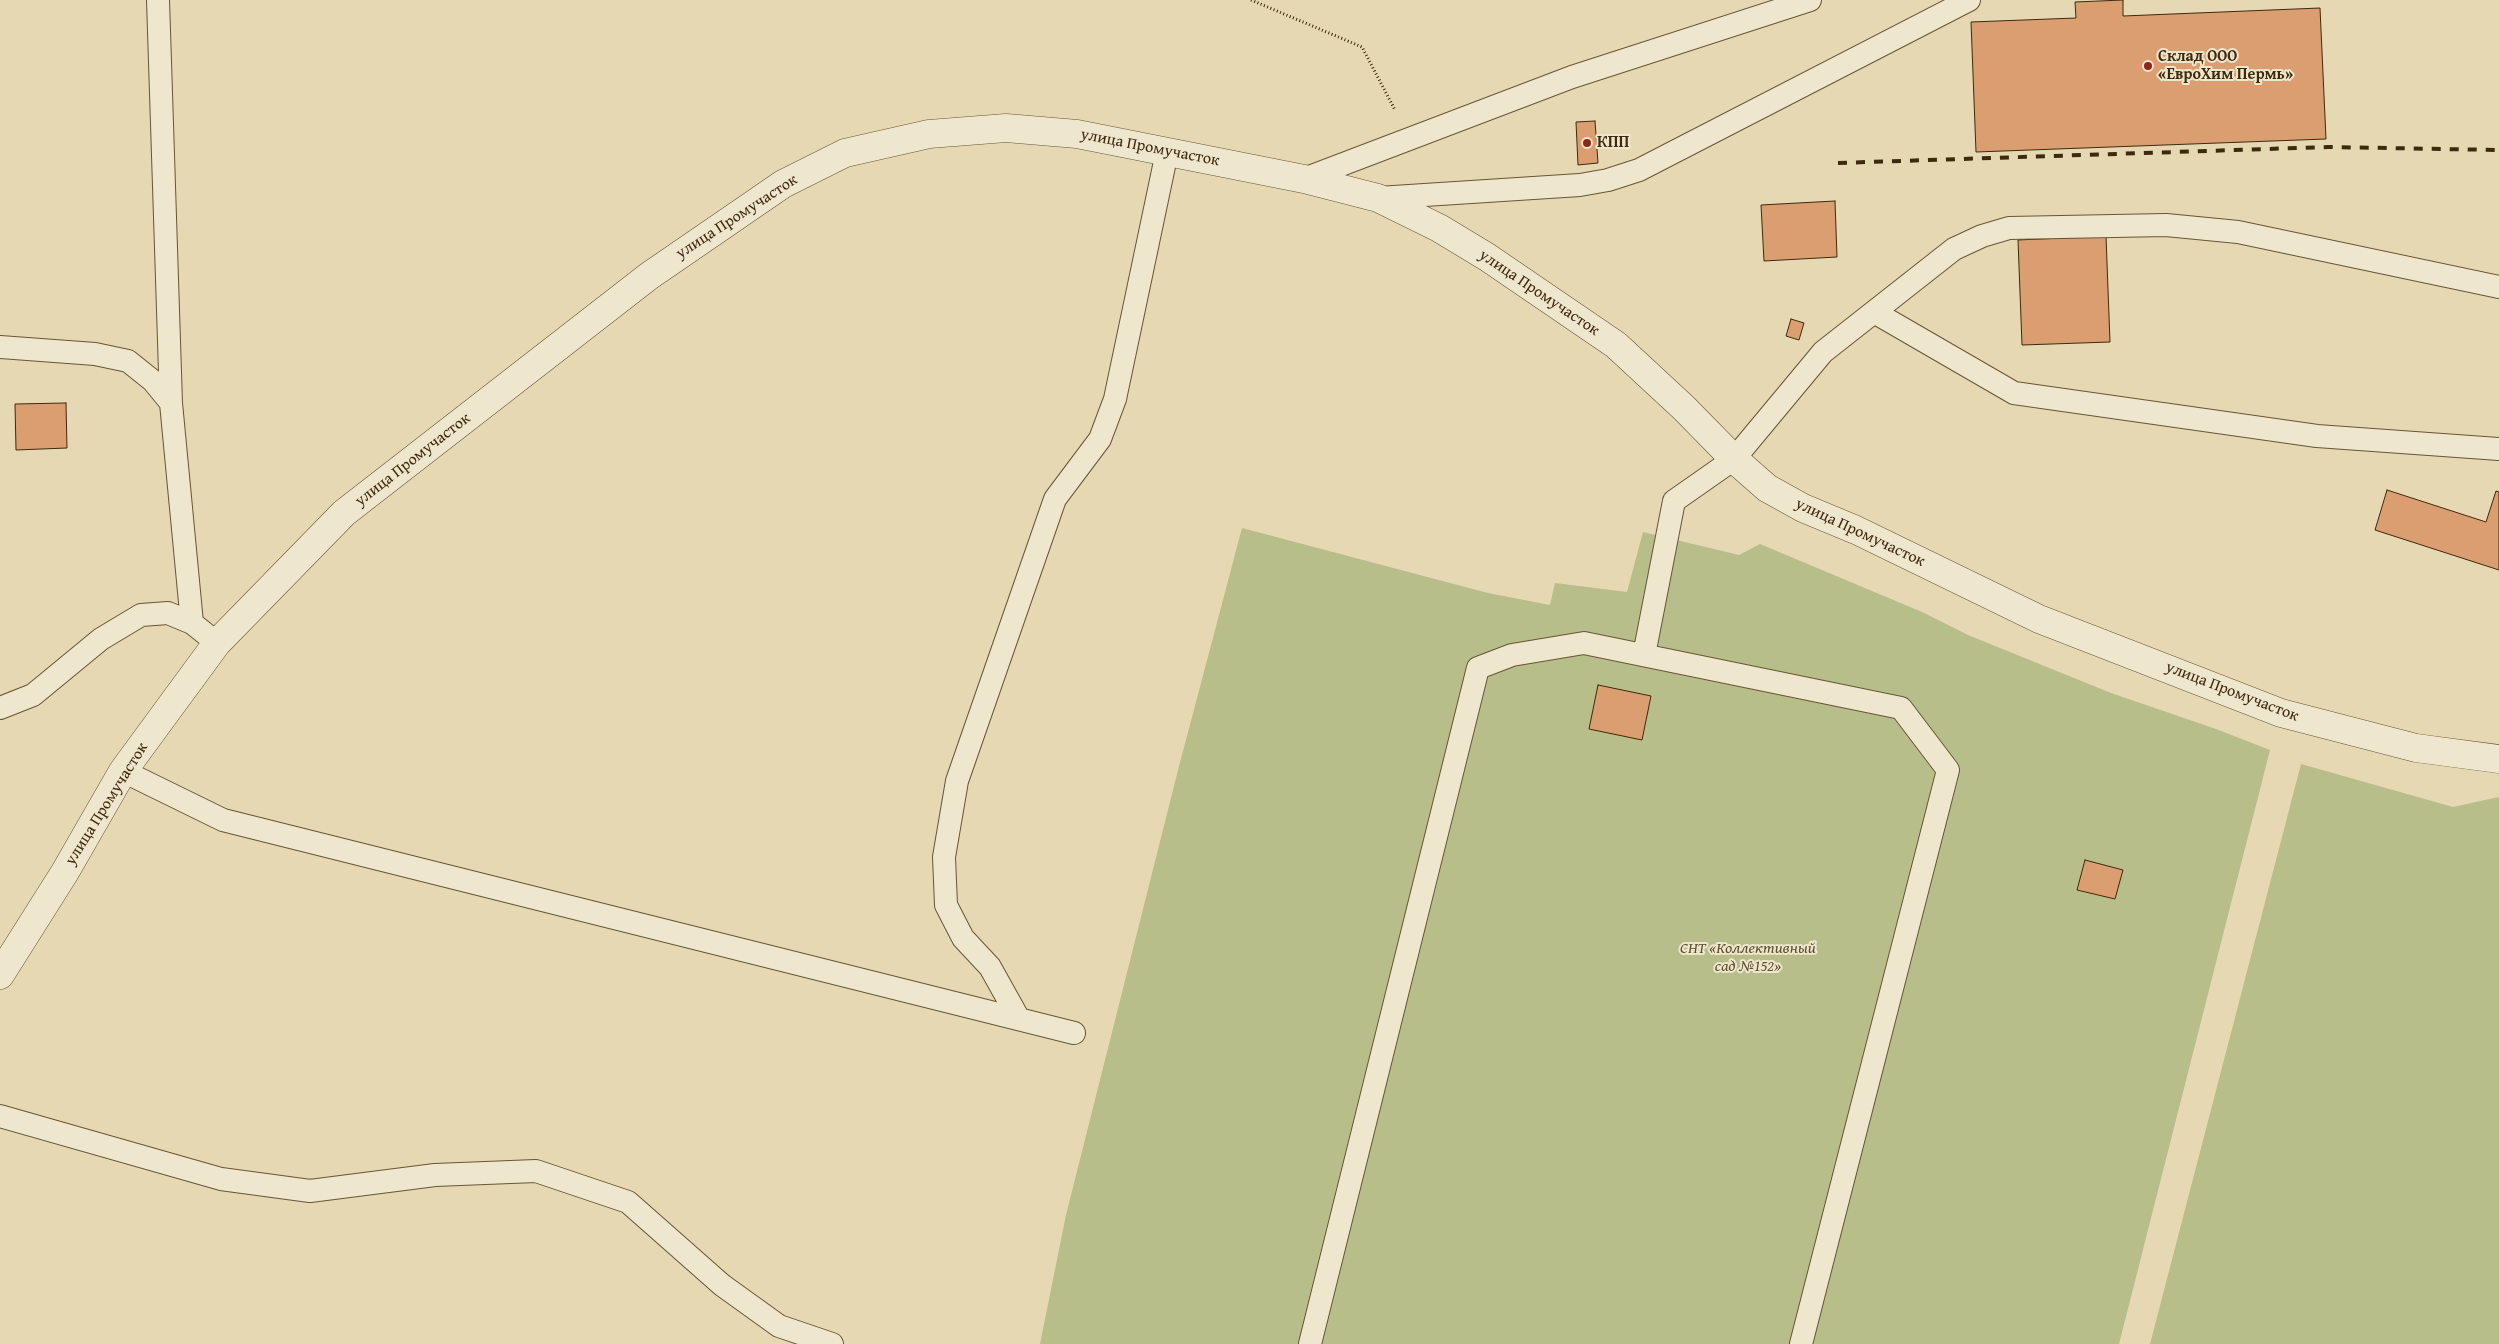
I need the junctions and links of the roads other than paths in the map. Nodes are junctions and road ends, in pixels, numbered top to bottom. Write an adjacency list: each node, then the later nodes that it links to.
1 (158, 0): 10 (lane)
2 (1810, 0): 5 (lane)
3 (1969, 0): 6 (lane)
4 (1167, 152): 5 (street, улица Промучасток); 14 (street, улица Промучасток); 20 (lane)
5 (1304, 179): 6 (street, улица Промучасток)
6 (1378, 198): 12 (street, улица Промучасток)
7 (2499, 287): 8 (lane)
8 (1874, 312): 11 (lane); 12 (lane)
9 (0, 347): 10 (lane)
10 (171, 403): 13 (lane)
11 (2499, 449)
12 (1734, 459): 15 (lane); 17 (street, улица Промучасток)
13 (192, 623): 14 (lane); 16 (lane)
14 (217, 643): 18 (street, улица Промучасток)
15 (1644, 655): 24 (lane); 25 (lane)
16 (0, 708)
17 (2499, 759)
18 (124, 771): 19 (street, улица Промучасток); 20 (lane)
19 (0, 975)
20 (1019, 1019): 21 (lane)
21 (1074, 1033)
22 (0, 1116): 23 (lane)
23 (832, 1344)
24 (1310, 1344)
25 (1801, 1344)

